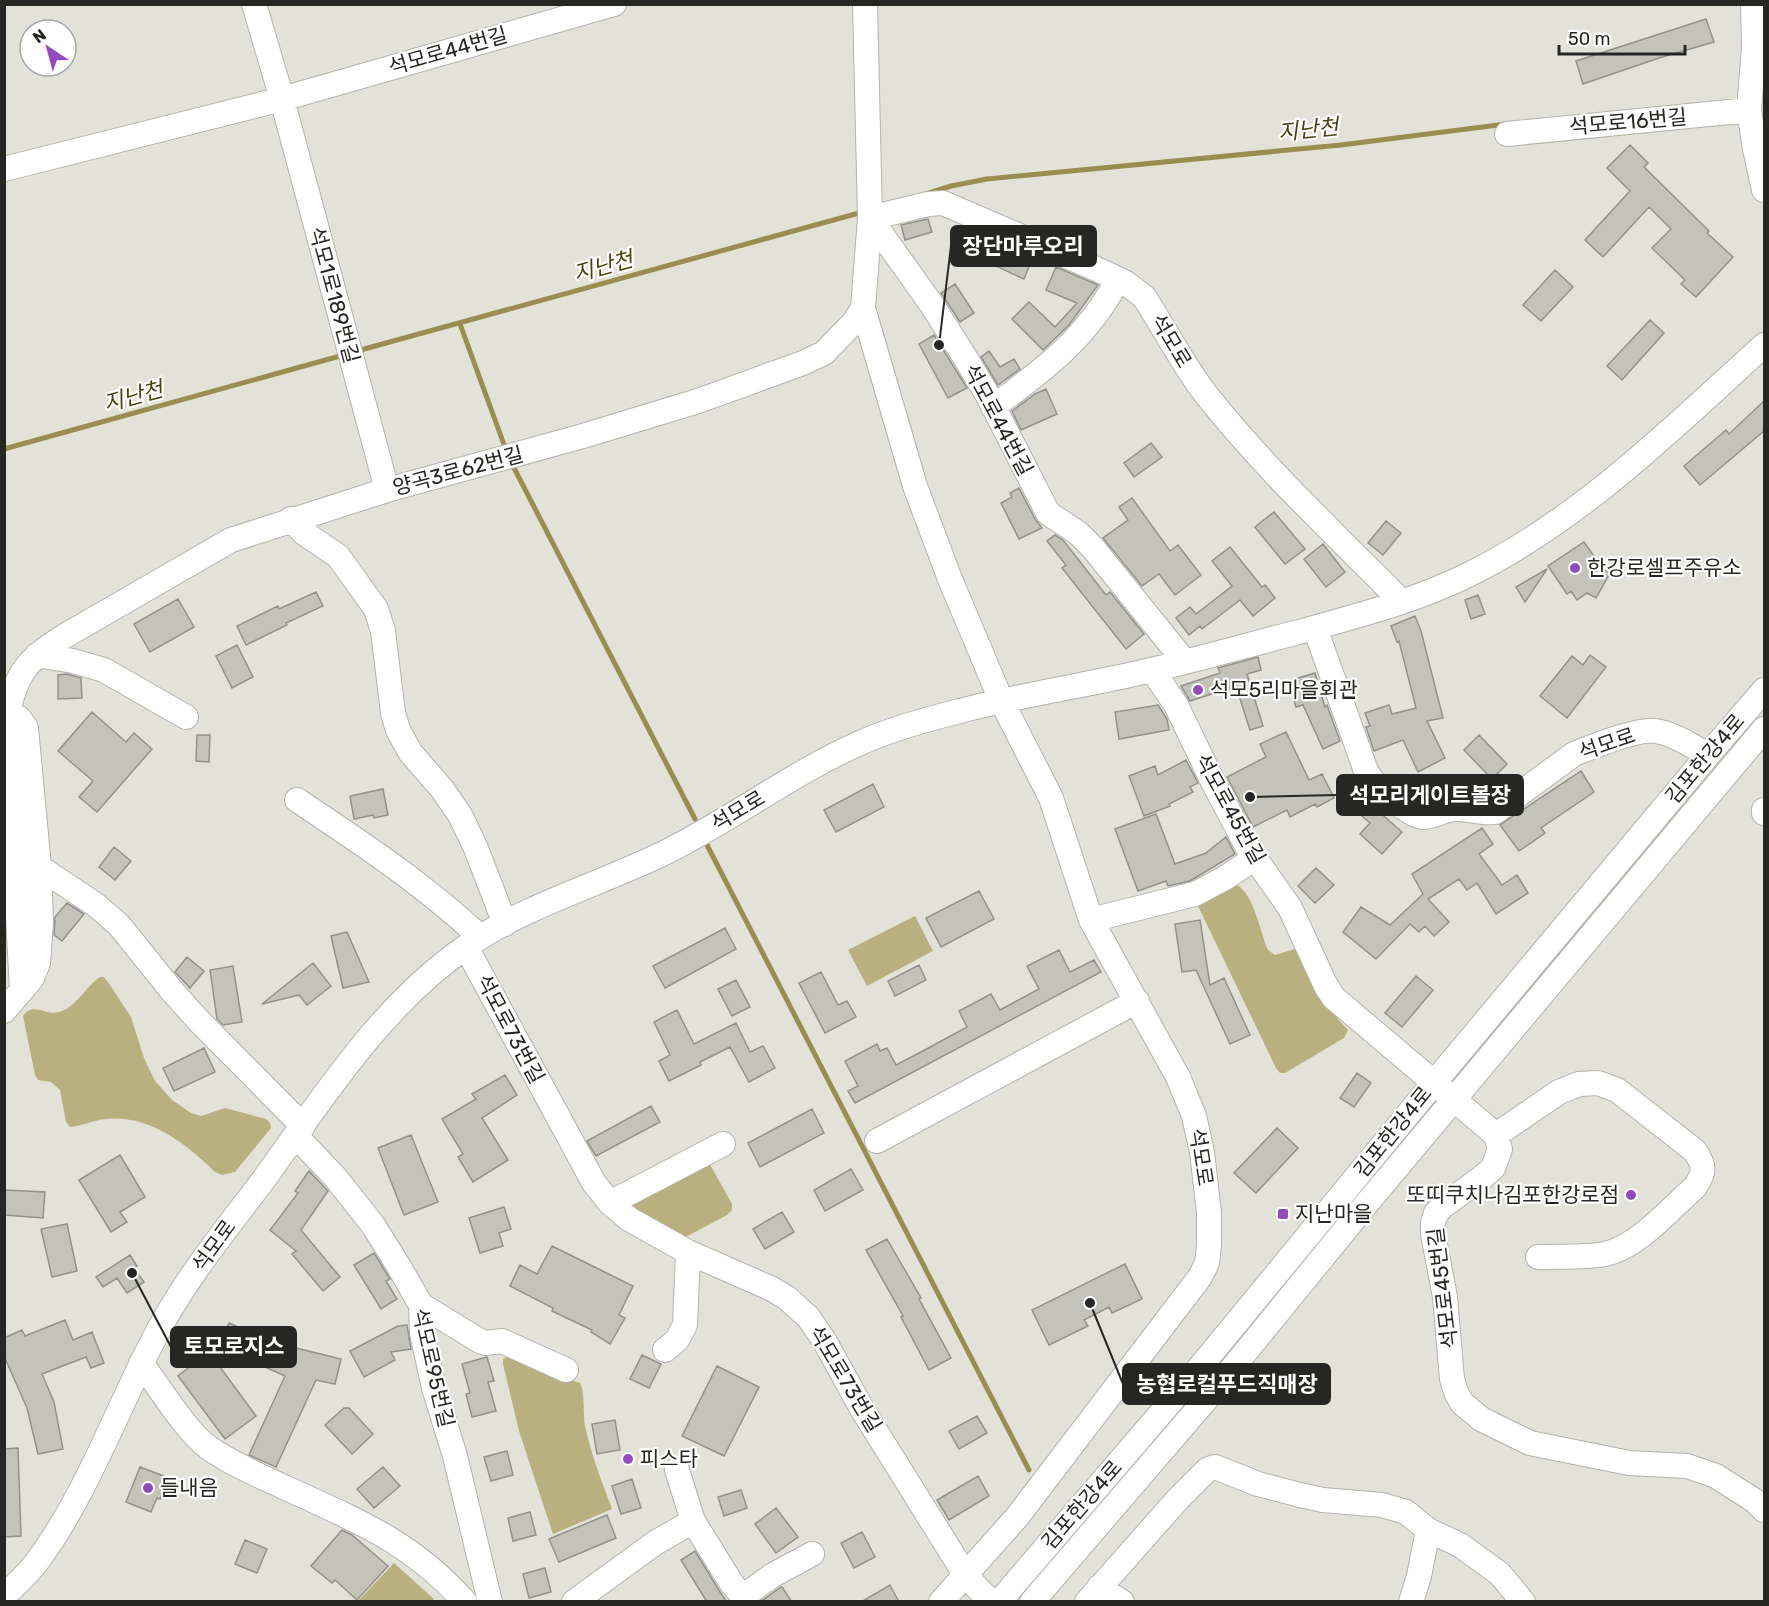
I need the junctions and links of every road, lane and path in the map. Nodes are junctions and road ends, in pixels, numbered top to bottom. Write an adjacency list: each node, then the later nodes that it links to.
1 (254, 4): 5 (street, 석모1로189번길)
2 (614, 4): 5 (street, 석모로44번길)
3 (865, 4): 10 (street)
4 (1753, 4): 6 (street)
5 (282, 99): 8 (street); 15 (street, 석모1로189번길)
6 (1749, 110): 7 (street, 석모로16번길); 9 (street)
7 (1507, 134)
8 (4, 169)
9 (1764, 190)
10 (870, 218): 11 (street, 석모로); 12 (street); 14 (street, 석모로44번길)
11 (1118, 279): 14 (street); 17 (street, 석모로)
12 (863, 308): 15 (street, 양곡3로62번길); 23 (street, 석모로)
13 (1764, 345): 17 (street, 석모로)
14 (993, 407): 20 (street, 석모로44번길)
15 (387, 490): 16 (street, 양곡3로62번길)
16 (291, 519): 19 (street, 양곡3로62번길); 32 (street)
17 (1402, 602): 18 (street, 석모로)
18 (1315, 628): 20 (street, 석모로); 27 (street, 석모로)
19 (38, 655): 24 (street, 양곡3로62번길); 25 (street)
20 (1185, 662): 21 (street, 석모로)
21 (1152, 670): 23 (street, 석모로); 29 (street, 석모로45번길)
22 (1764, 690): 27 (street, 김포한강4로)
23 (1002, 700): 31 (street, 석모로); 32 (street, 석모로)
24 (6, 716): 30 (street); 34 (street)
25 (186, 717)
26 (1764, 729): 38 (street, 김포한강4로)
27 (1708, 755): 37 (street, 김포한강4로)
28 (297, 800): 33 (street)
29 (1255, 858): 31 (street); 37 (street, 석모로45번길)
30 (39, 867): 34 (street); 39 (street, 석모로95번길)
31 (1091, 920): 35 (street, 석모로)
32 (505, 924): 33 (street, 석모로)
33 (473, 942): 39 (street, 석모로); 43 (street, 석모로73번길)
34 (21, 990): 36 (street)
35 (1137, 1001): 41 (street); 55 (street, 석모로)
36 (4, 1011)
37 (1433, 1084): 38 (street, 석모로45번길); 63 (street, 김포한강4로)
38 (1454, 1100): 40 (street, 석모로45번길); 64 (street, 김포한강4로)
39 (299, 1131): 46 (street, 석모로95번길); 48 (street, 석모로)
40 (1496, 1135): 45 (street); 51 (street, 석모로45번길)
41 (878, 1141)
42 (723, 1144): 43 (street)
43 (610, 1203): 44 (street, 석모로73번길)
44 (688, 1252): 47 (street); 55 (street, 석모로73번길)
45 (1538, 1257)
46 (421, 1305): 49 (street); 59 (street, 석모로95번길)
47 (665, 1350)
48 (141, 1363): 57 (street, 석모로); 58 (street)
49 (566, 1370)
50 (677, 1470): 52 (street)
51 (1764, 1510)
52 (693, 1521): 54 (street); 60 (street)
53 (1428, 1530): 56 (street); 66 (street); 67 (street)
54 (812, 1554)
55 (966, 1575): 61 (street, 석모로); 62 (street, 석모로73번길)
56 (1093, 1594): 65 (street)
57 (11, 1596)
58 (465, 1602)
59 (490, 1602)
60 (574, 1602)
61 (941, 1602)
62 (991, 1602)
63 (999, 1602)
64 (1032, 1602)
65 (1122, 1602)
66 (1411, 1602)
67 (1523, 1602)

